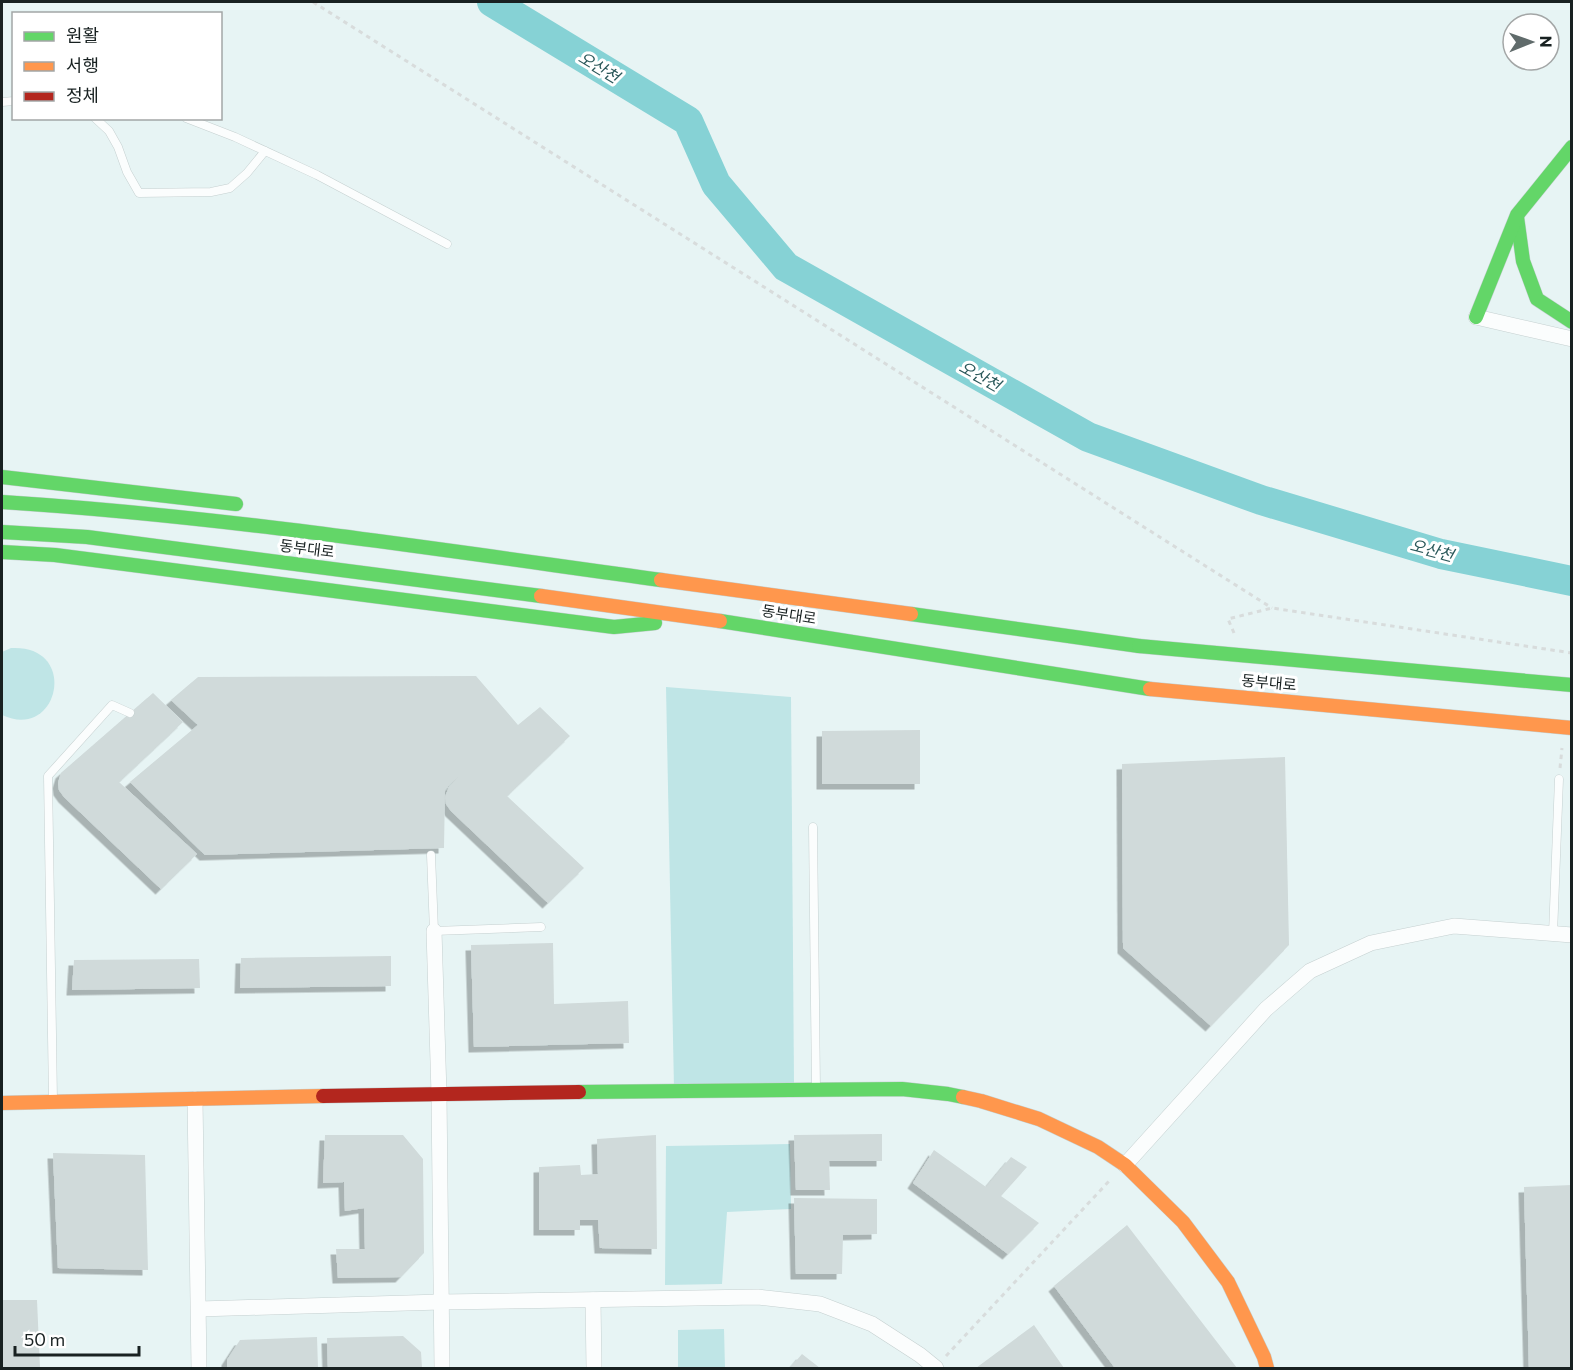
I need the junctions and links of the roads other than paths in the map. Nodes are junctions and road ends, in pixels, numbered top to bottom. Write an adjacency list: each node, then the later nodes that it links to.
1 (97, 120): 4 (lane)
2 (191, 120): 4 (lane)
3 (1572, 147): 5 (main road)
4 (265, 151): 6 (lane)
5 (1517, 215): 7 (main road); 8 (main road)
6 (447, 244)
7 (1476, 317): 9 (street)
8 (1572, 322)
9 (1572, 339)
10 (2, 475): 12 (main road)
11 (2, 502): 16 (main road, 동부대로)
12 (245, 505)
13 (2, 532): 17 (main road, 동부대로)
14 (2, 552): 17 (main road)
15 (585, 556): 16 (main road)
16 (783, 595): 18 (main road, 동부대로, bridge)
17 (705, 619): 20 (main road, 동부대로, bridge)
18 (1572, 685)
19 (130, 713): 31 (lane)
20 (1572, 728)
21 (1559, 779): 26 (lane)
22 (813, 827): 28 (lane)
23 (431, 855): 25 (lane)
24 (541, 927): 25 (lane)
25 (434, 931): 29 (street)
26 (1553, 934): 27 (street); 33 (street)
27 (1572, 935)
28 (816, 1090): 29 (main road); 33 (main road)
29 (439, 1094): 30 (main road); 35 (street)
30 (195, 1099): 31 (main road); 36 (street)
31 (53, 1102): 32 (main road)
32 (2, 1103)
33 (1125, 1165): 41 (main road)
34 (593, 1300): 35 (street); 39 (street); 40 (street)
35 (441, 1302): 36 (street); 38 (street)
36 (199, 1309): 37 (street)
37 (199, 1368)
38 (442, 1368)
39 (594, 1368)
40 (935, 1368)
41 (1267, 1368)

